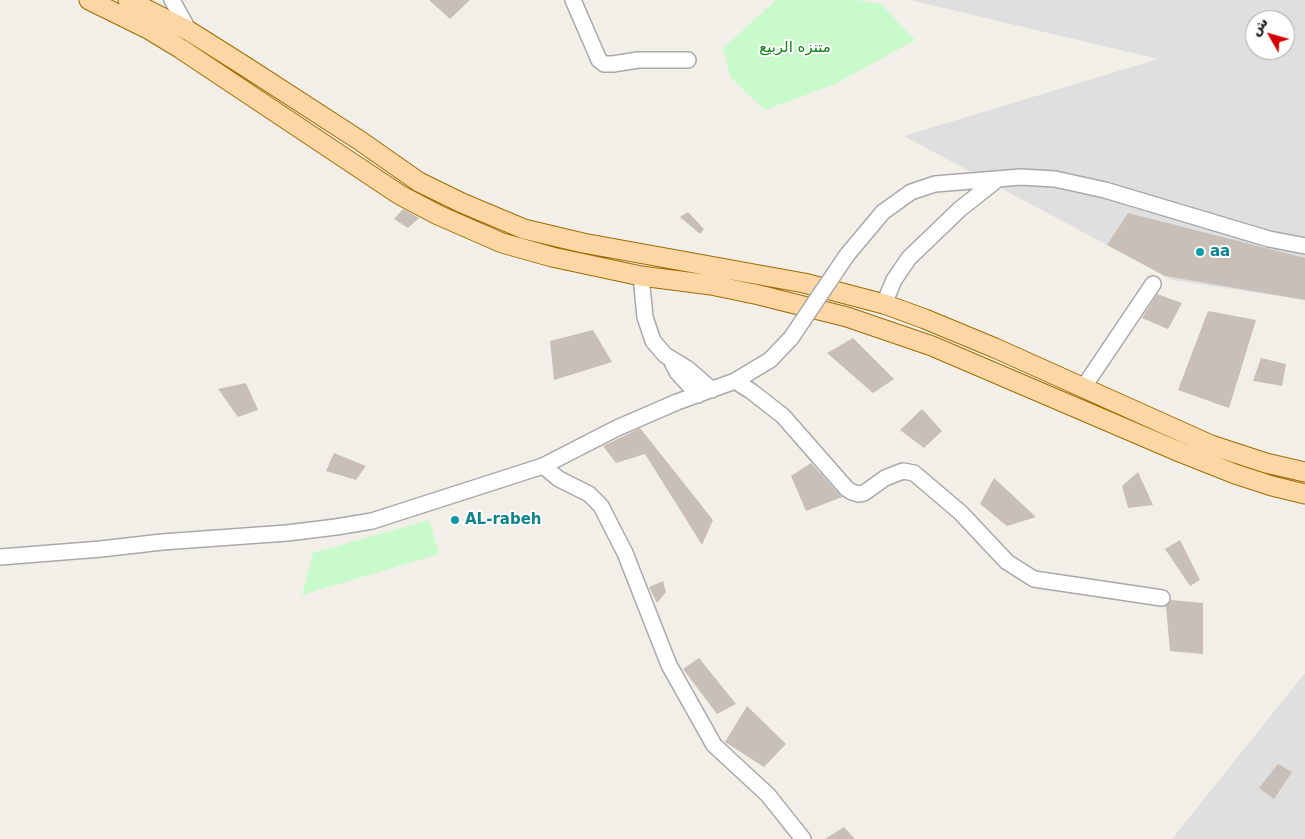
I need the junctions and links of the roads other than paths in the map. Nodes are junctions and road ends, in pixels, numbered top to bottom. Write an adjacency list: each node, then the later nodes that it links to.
1 (89, 0): 8 (main road)
2 (128, 0): 5 (main road)
3 (172, 0): 5 (street)
4 (573, 0): 6 (street)
5 (189, 31): 7 (main road)
6 (688, 60)
7 (384, 157): 8 (main road); 13 (main road)
8 (372, 177): 11 (main road)
9 (1000, 178): 10 (street); 13 (street); 14 (street, bridge)
10 (1305, 246)
11 (641, 276): 16 (street); 19 (main road)
12 (1152, 284): 15 (street)
13 (884, 304): 15 (main road)
14 (735, 381): 16 (street); 21 (street)
15 (1083, 388): 18 (main road)
16 (705, 392): 17 (street)
17 (543, 466): 20 (street); 22 (street)
18 (1305, 472)
19 (1305, 494)
20 (0, 557)
21 (1162, 598)
22 (803, 839)

